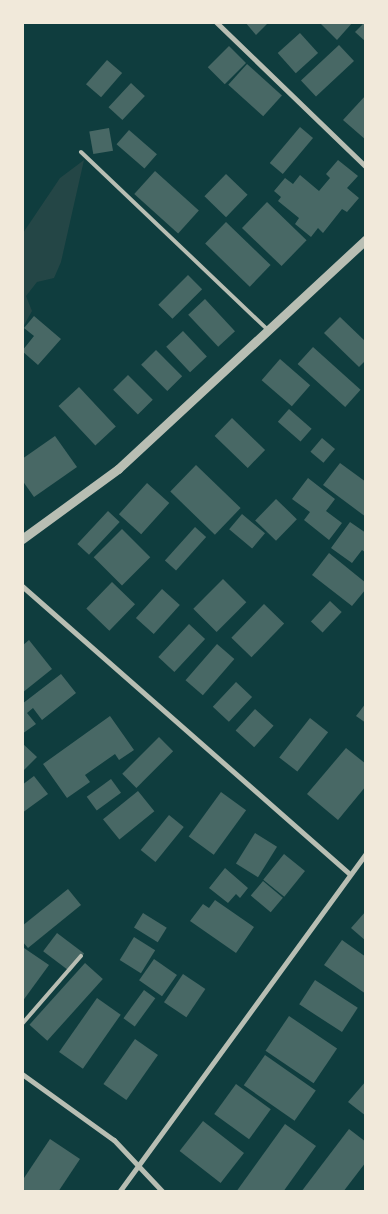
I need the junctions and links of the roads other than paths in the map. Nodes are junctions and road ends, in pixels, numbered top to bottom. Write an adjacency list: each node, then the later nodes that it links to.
1 (216, 22): 3 (street)
2 (81, 152): 5 (lane)
3 (366, 167)
4 (366, 239): 5 (street)
5 (268, 330): 6 (street)
6 (22, 539)
7 (22, 586): 9 (street)
8 (366, 853): 9 (street)
9 (350, 874): 13 (street)
10 (82, 956): 11 (lane)
11 (22, 1024)
12 (22, 1074): 13 (street)
13 (138, 1165): 14 (street); 15 (street)
14 (119, 1192)
15 (163, 1192)

